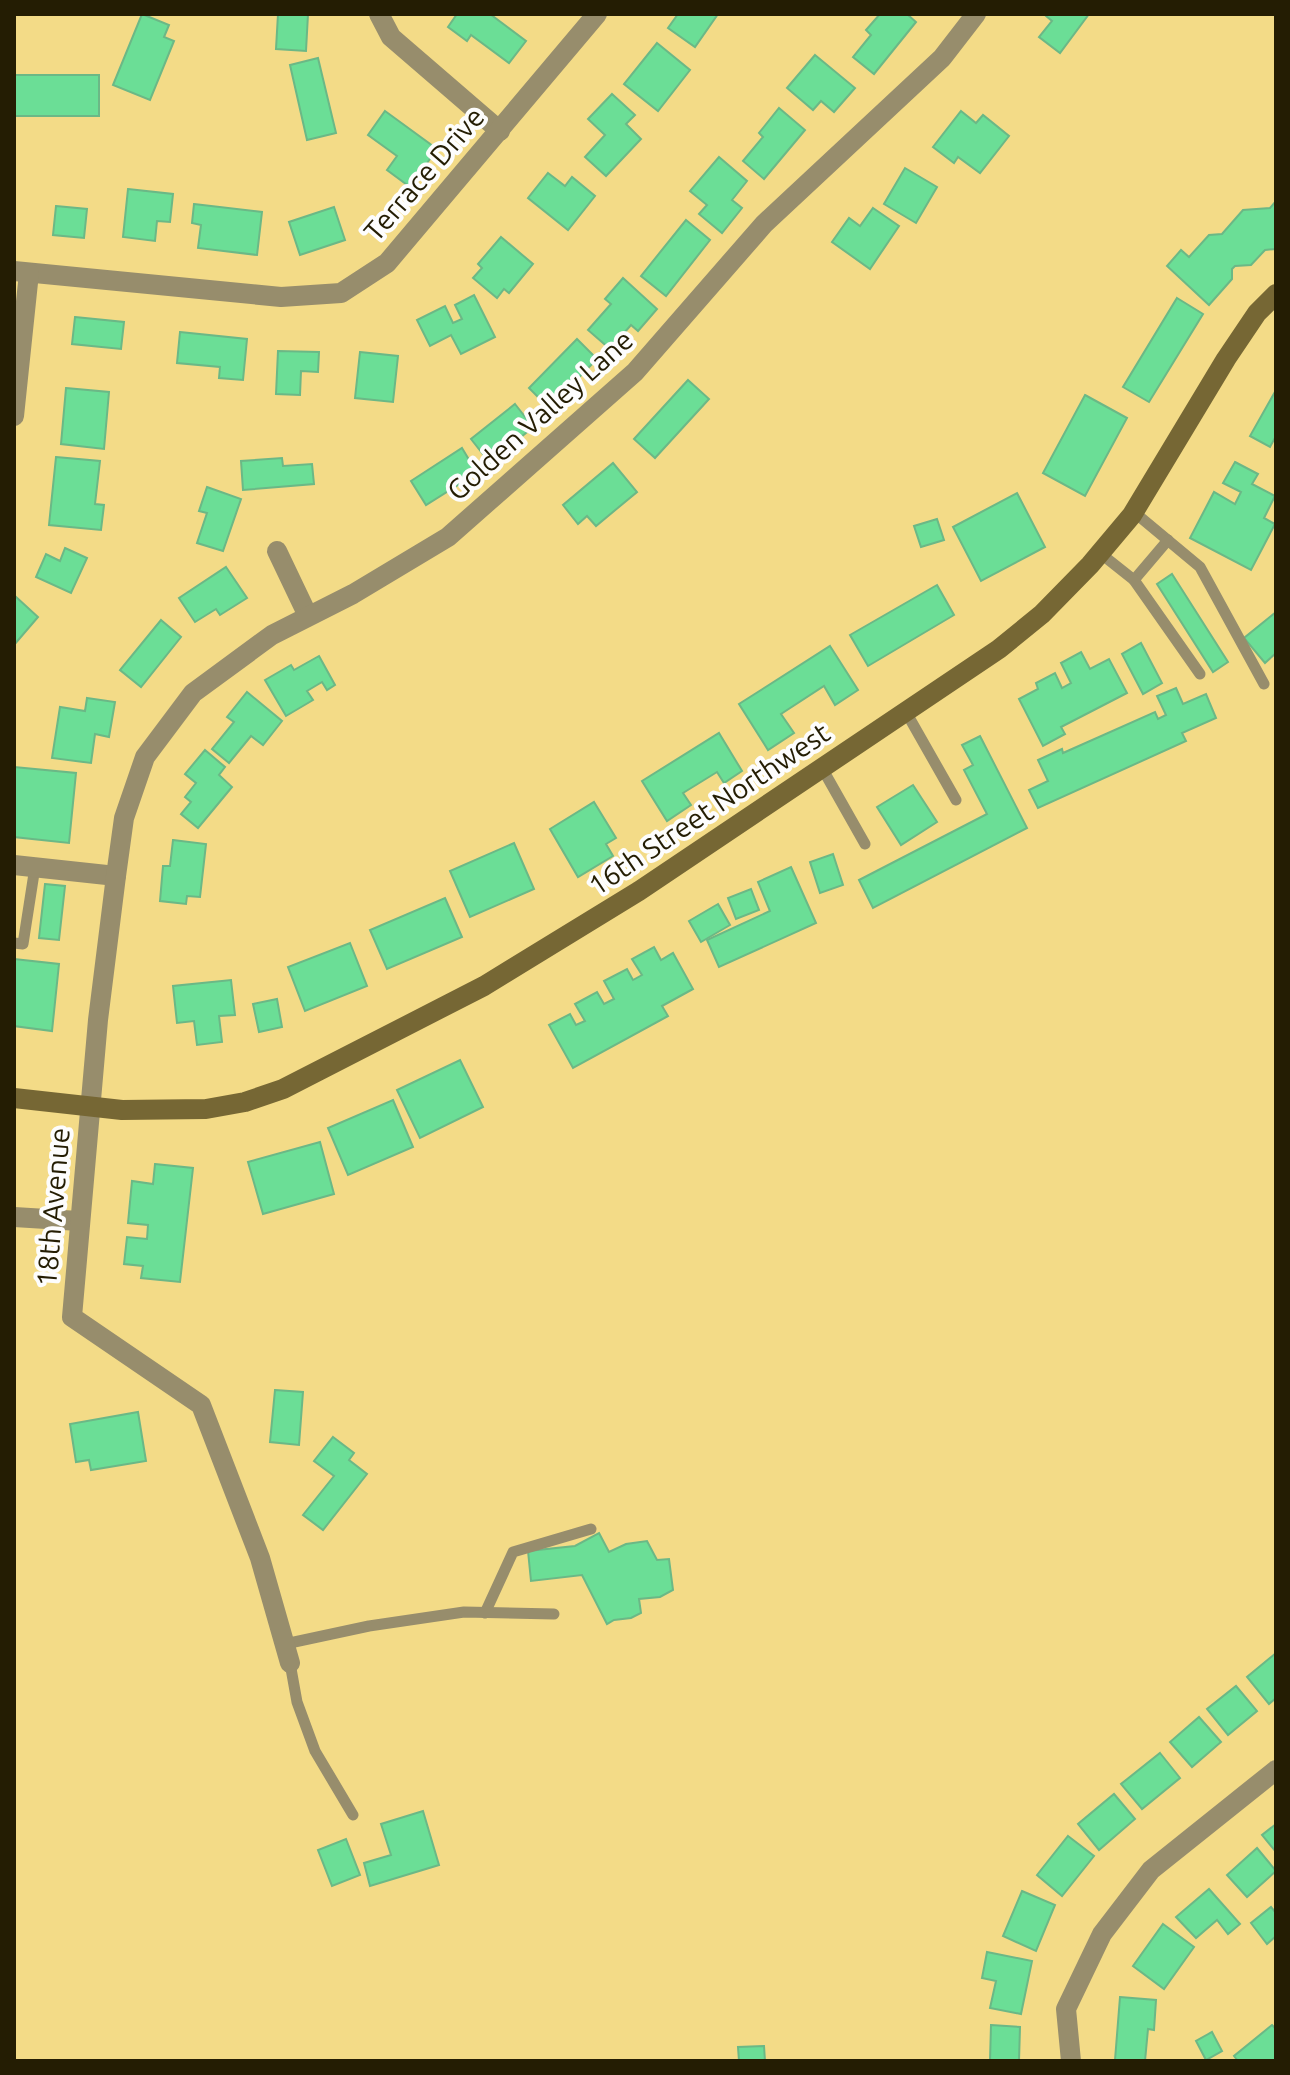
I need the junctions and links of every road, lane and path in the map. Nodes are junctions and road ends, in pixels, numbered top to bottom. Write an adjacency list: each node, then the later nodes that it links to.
1 (379, 14): 4 (street)
2 (597, 14): 4 (street, Terrace Drive)
3 (976, 14): 13 (street, Golden Valley Lane)
4 (500, 131): 5 (street, Terrace Drive)
5 (21, 272): 7 (street)
6 (1276, 294): 8 (street, 16th Street Northwest)
7 (14, 416)
8 (1134, 512): 9 (lane); 11 (street, 16th Street Northwest)
9 (1168, 540): 12 (lane); 15 (lane)
10 (277, 551): 13 (street)
11 (1100, 553): 12 (lane); 16 (street, 16th Street Northwest)
12 (1134, 580): 14 (lane)
13 (308, 616): 19 (street, Golden Valley Lane)
14 (1200, 674)
15 (1264, 684)
16 (906, 712): 17 (street, 16th Street Northwest); 18 (lane)
17 (822, 768): 20 (lane); 25 (street, 16th Street Northwest)
18 (956, 800)
19 (124, 818): 22 (street, 18th Avenue)
20 (865, 844)
21 (24, 866): 22 (street); 23 (lane)
22 (116, 876): 25 (street, 18th Avenue)
23 (14, 943)
24 (14, 1098): 25 (street, 16th Street Northwest)
25 (90, 1107): 27 (street, 18th Avenue)
26 (14, 1217): 27 (street)
27 (79, 1221): 31 (street, 18th Avenue)
28 (591, 1529): 29 (lane)
29 (485, 1613): 30 (lane); 31 (lane)
30 (554, 1614)
31 (288, 1654): 33 (lane)
32 (1276, 1770): 34 (street)
33 (353, 1815)
34 (1071, 2061)

